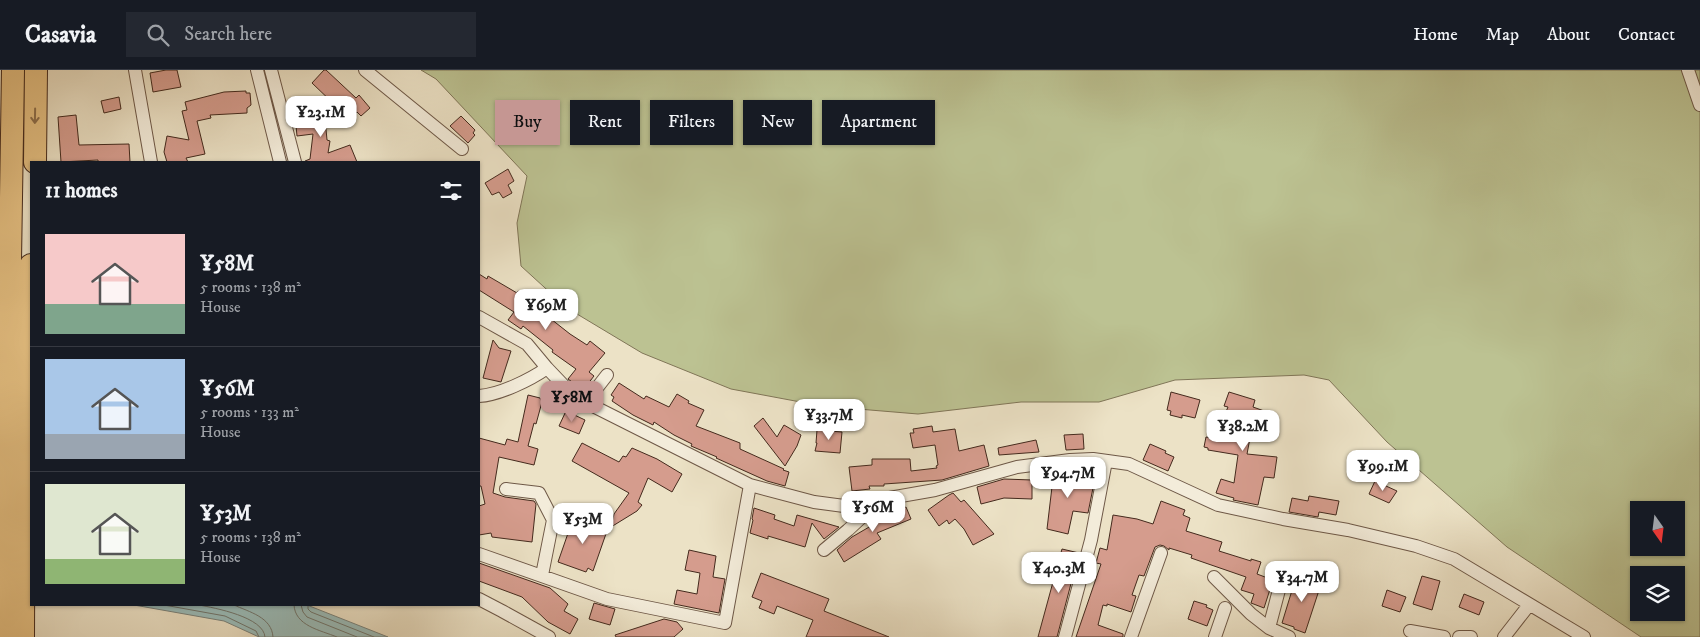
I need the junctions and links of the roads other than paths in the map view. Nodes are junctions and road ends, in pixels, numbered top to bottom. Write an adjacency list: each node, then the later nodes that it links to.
1 (13, 70): 19 (highway)
2 (36, 70): 10 (highway, one-way to 10)
3 (135, 70): 11 (street)
4 (257, 70): 12 (street)
5 (271, 70): 13 (street)
6 (364, 70): 9 (street)
7 (1688, 70): 8 (street)
8 (1700, 104)
9 (462, 149)
10 (34, 161)
11 (152, 161)
12 (280, 161)
13 (295, 161)
14 (30, 297): 16 (highway)
15 (480, 318): 17 (street)
16 (29, 329): 19 (highway)
17 (547, 368): 20 (street); 21 (street)
18 (607, 374): 21 (street)
19 (21, 386): 37 (highway); 38 (highway)
20 (480, 396)
21 (586, 402): 23 (street)
22 (1106, 461): 25 (street); 33 (street); 40 (street)
23 (750, 485): 25 (street); 30 (street)
24 (506, 489): 30 (street)
25 (879, 501): 26 (street)
26 (824, 550)
27 (1161, 553): 41 (street)
28 (480, 554): 30 (street)
29 (1284, 571): 35 (street)
30 (542, 575)
31 (1214, 577): 35 (street)
32 (480, 600): 39 (street)
33 (1529, 605): 47 (street); 48 (street)
34 (1225, 608): 42 (street)
35 (1269, 628): 43 (street)
36 (1410, 631): 44 (street)
37 (2, 637)
38 (23, 637)
39 (549, 637)
40 (1065, 637)
41 (1131, 637)
42 (1215, 637)
43 (1289, 637)
44 (1444, 637)
45 (1459, 637): 46 (street)
46 (1472, 637)
47 (1504, 637)
48 (1584, 637)

